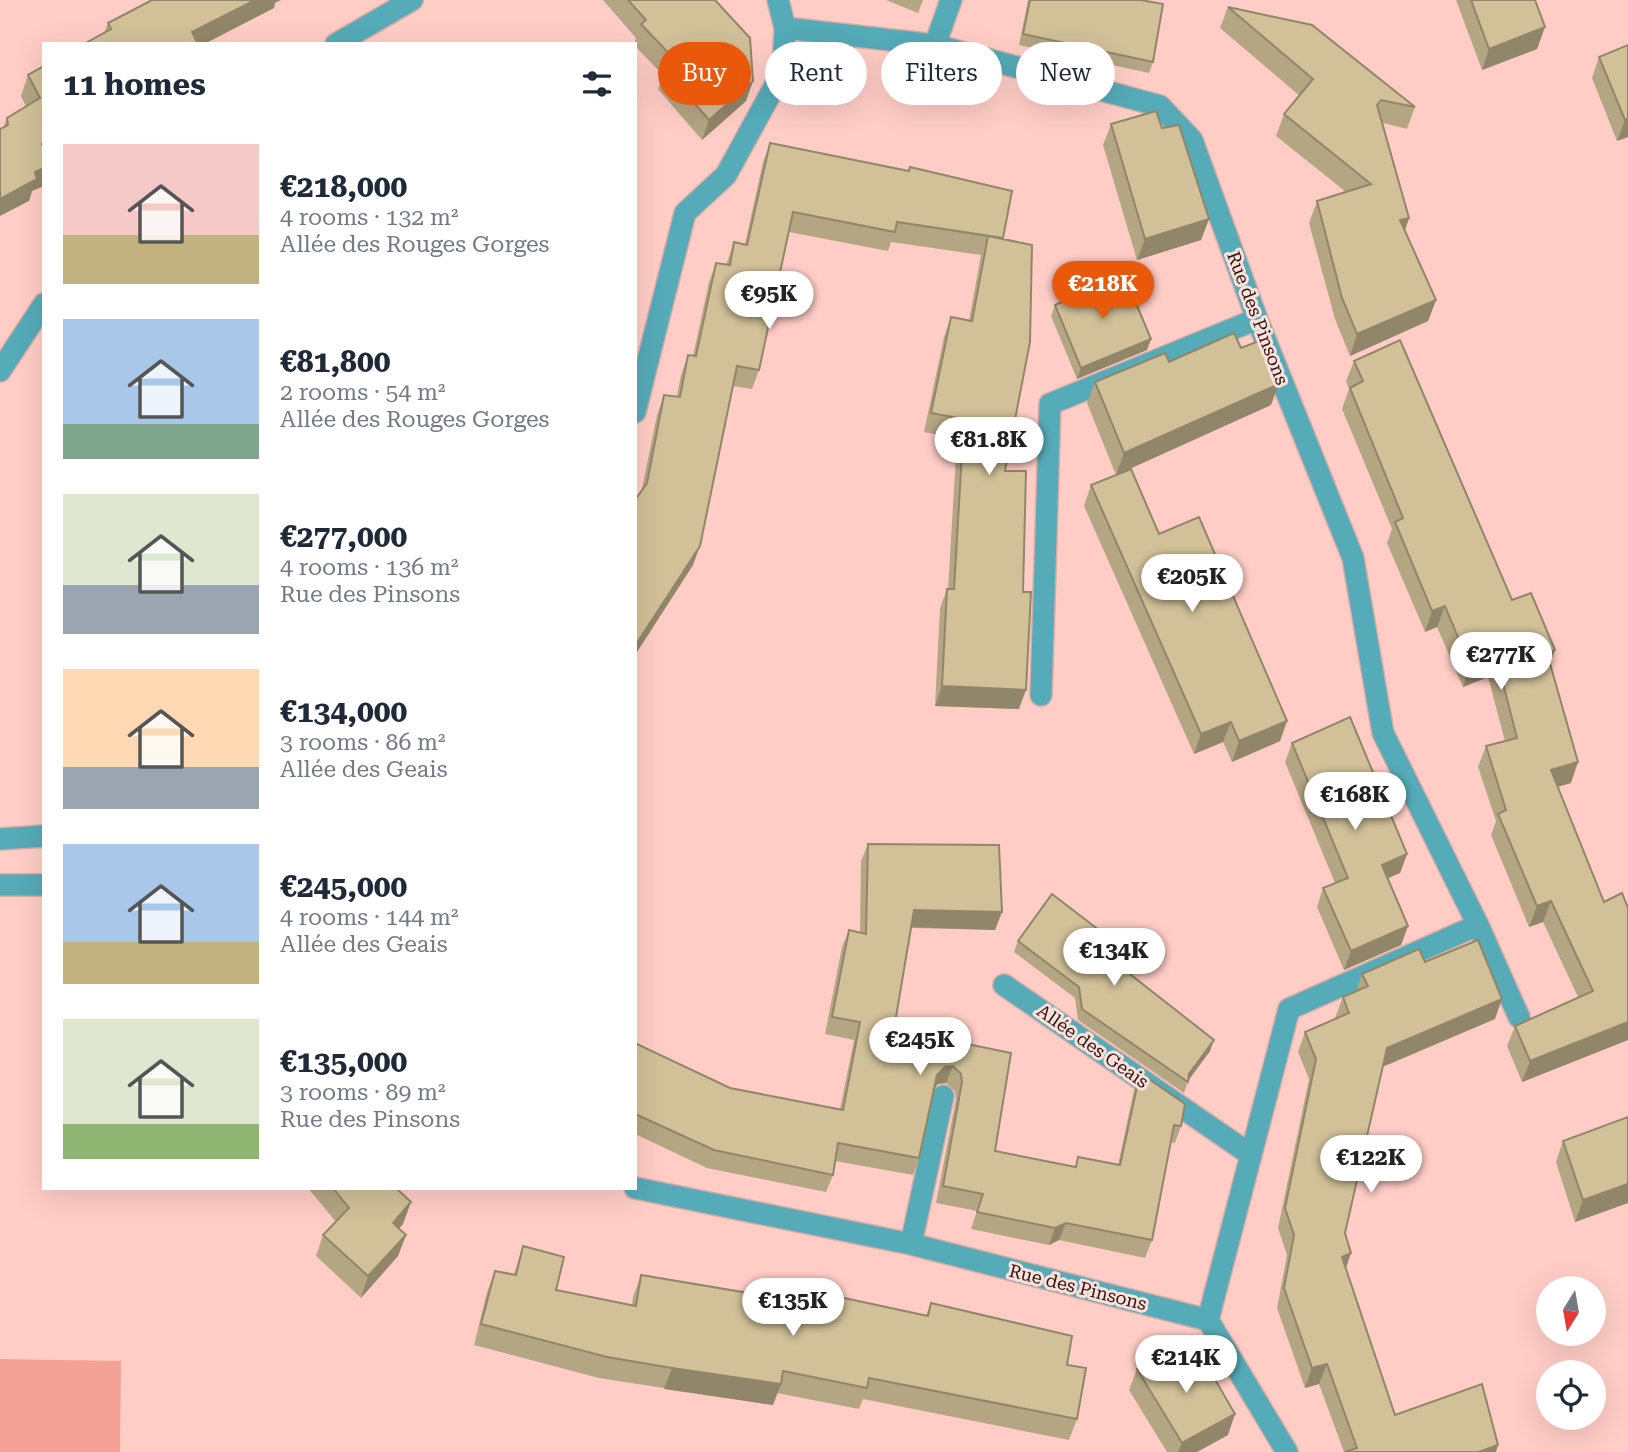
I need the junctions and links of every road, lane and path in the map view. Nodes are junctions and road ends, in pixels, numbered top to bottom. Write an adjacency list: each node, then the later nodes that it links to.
1 (412, 0): 5 (street)
2 (778, 0): 4 (street)
3 (951, 0): 7 (street)
4 (785, 28): 6 (street, Rue des Pinsons); 12 (street)
5 (339, 42)
6 (909, 42)
7 (936, 42)
8 (1002, 63): 10 (street, Rue des Pinsons)
9 (42, 307): 11 (street)
10 (1258, 319): 13 (street); 18 (street, Rue des Pinsons)
11 (0, 372)
12 (637, 404)
13 (1041, 695)
14 (42, 836): 15 (street)
15 (0, 839)
16 (0, 885): 17 (street)
17 (42, 885)
18 (1478, 925): 20 (street, Rue des Pinsons); 22 (street)
19 (1004, 985): 22 (street, Allée des Geais)
20 (1519, 1017)
21 (943, 1096): 24 (street)
22 (1251, 1155): 25 (street)
23 (637, 1188): 24 (street, Rue des Pinsons)
24 (911, 1244): 25 (street, Rue des Pinsons)
25 (1208, 1320): 26 (street)
26 (1287, 1452)

